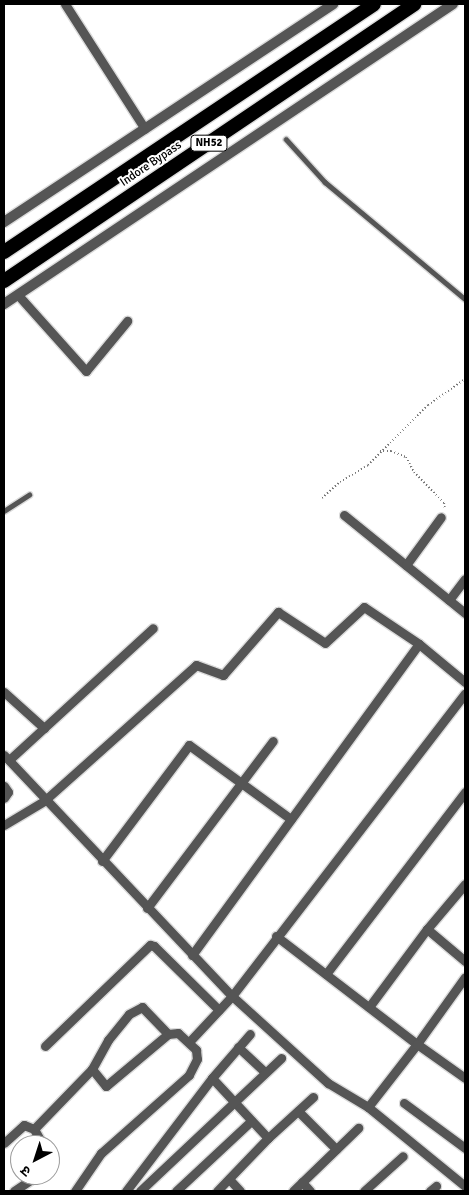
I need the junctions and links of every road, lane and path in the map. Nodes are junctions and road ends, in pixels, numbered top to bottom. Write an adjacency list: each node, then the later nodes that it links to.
1 (65, 4): 6 (street)
2 (333, 4): 6 (street)
3 (374, 4): 9 (highway, Indore Bypass / NH52)
4 (414, 4): 10 (highway, Indore Bypass / NH52)
5 (453, 4): 11 (street)
6 (145, 129): 8 (street)
7 (286, 140): 12 (lane)
8 (4, 222)
9 (4, 252)
10 (4, 281)
11 (18, 295): 13 (street); 14 (street)
12 (465, 299)
13 (4, 304)
14 (127, 321)
15 (465, 379): 16 (path)
16 (379, 451): 18 (path); 21 (path)
17 (29, 495): 19 (lane)
18 (322, 498)
19 (4, 511)
20 (344, 515): 22 (street)
21 (441, 518): 22 (street)
22 (406, 565): 24 (street)
23 (465, 579): 24 (street)
24 (449, 600): 25 (street)
25 (465, 613)
26 (153, 628): 31 (street)
27 (419, 644): 28 (street); 38 (street); 39 (street)
28 (465, 682)
29 (4, 692): 31 (street)
30 (465, 693): 45 (street)
31 (44, 728): 33 (street)
32 (272, 741): 34 (street)
33 (6, 758): 38 (street)
34 (240, 782): 39 (street); 41 (street); 43 (street)
35 (4, 786): 37 (street)
36 (465, 792): 48 (street)
37 (4, 798)
38 (44, 801): 40 (street); 41 (street)
39 (291, 819): 46 (street)
40 (4, 825)
41 (102, 861): 43 (street)
42 (465, 884): 44 (street)
43 (147, 908): 46 (street)
44 (427, 929): 47 (street); 51 (street)
45 (276, 936): 48 (street); 50 (street)
46 (192, 955): 50 (street)
47 (465, 961)
48 (326, 974): 51 (street)
49 (465, 977): 56 (street)
50 (232, 996): 52 (street); 67 (street)
51 (369, 1007): 56 (street)
52 (219, 1010): 55 (street); 57 (street)
53 (168, 1034): 55 (street); 60 (street); 60 (street)
54 (250, 1034): 58 (street)
55 (190, 1042): 81 (street)
56 (417, 1044): 63 (street); 67 (street)
57 (45, 1046)
58 (238, 1047): 61 (street); 62 (street)
59 (281, 1058): 61 (street)
60 (92, 1069): 71 (street)
61 (266, 1072): 65 (street)
62 (212, 1078): 65 (street); 82 (street)
63 (465, 1078)
64 (313, 1097): 68 (street)
65 (233, 1101): 69 (street); 83 (street)
66 (404, 1103): 75 (street)
67 (368, 1107): 80 (street)
68 (298, 1110): 73 (street); 76 (street)
69 (251, 1121): 73 (street); 84 (street)
70 (358, 1128): 76 (street)
71 (34, 1129): 72 (street); 74 (street)
72 (37, 1135)
73 (268, 1138): 78 (street)
74 (4, 1143)
75 (465, 1148)
76 (336, 1149): 79 (street)
77 (403, 1156): 89 (street)
78 (229, 1179): 85 (street); 86 (street)
79 (302, 1182): 87 (street); 88 (street)
80 (465, 1186)
81 (75, 1191)
82 (126, 1191)
83 (140, 1191)
84 (176, 1191)
85 (217, 1191)
86 (240, 1191)
87 (292, 1191)
88 (310, 1191)
89 (364, 1191)

